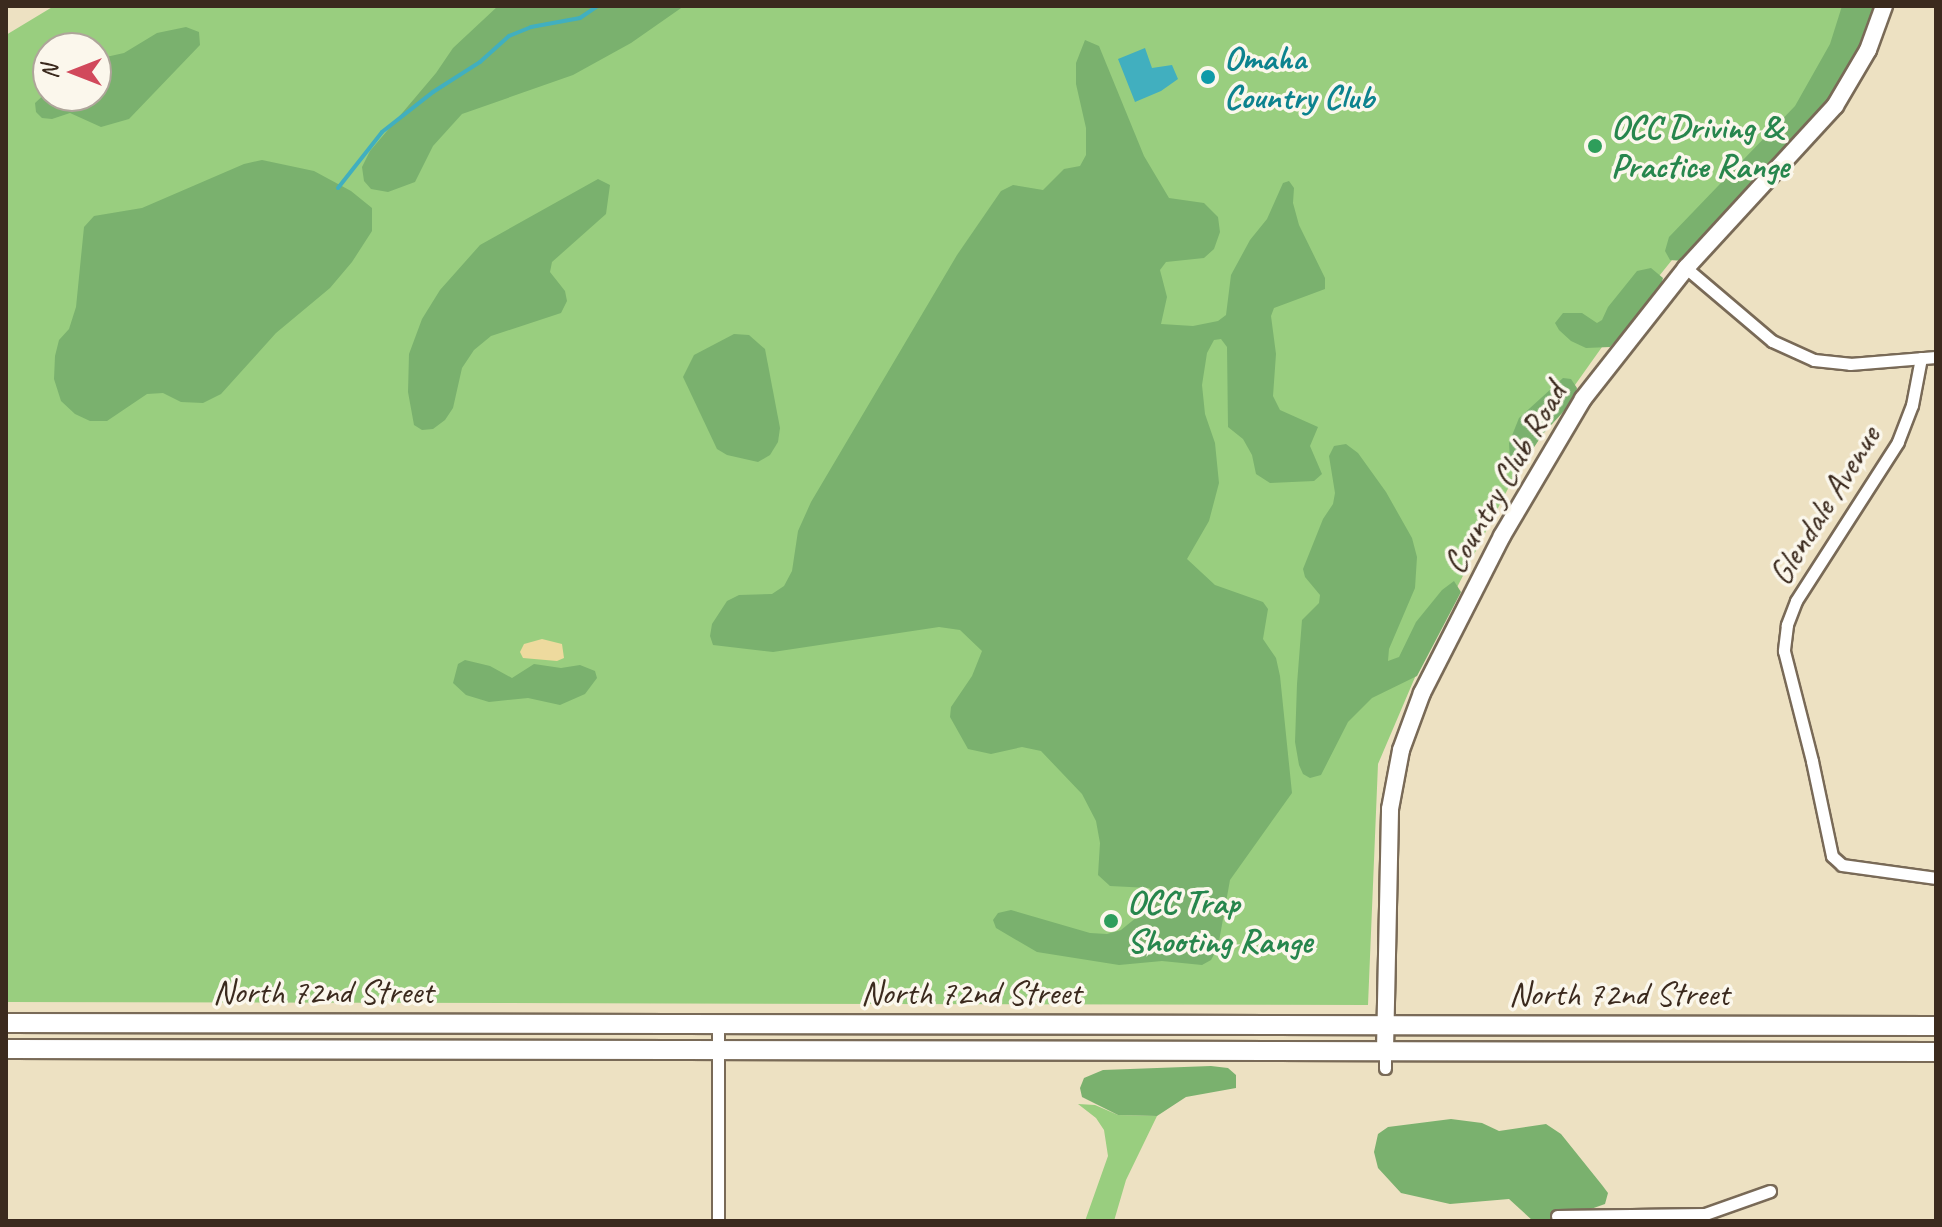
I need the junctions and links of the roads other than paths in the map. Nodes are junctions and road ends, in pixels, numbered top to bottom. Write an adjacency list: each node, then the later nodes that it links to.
1 (1884, 6): 2 (street, Country Club Road)
2 (1686, 268): 4 (street); 8 (street, Country Club Road)
3 (1936, 357): 4 (street)
4 (1921, 358): 5 (street, Glendale Avenue)
5 (1936, 878)
6 (6, 1023): 7 (main road, North 72nd Street)
7 (718, 1024): 8 (main road, North 72nd Street); 11 (street)
8 (1385, 1026): 9 (main road, North 72nd Street); 13 (street, Country Club Road)
9 (1936, 1026)
10 (6, 1049): 11 (main road, North 72nd Street)
11 (719, 1049): 13 (main road, North 72nd Street); 17 (street)
12 (1936, 1052): 13 (main road, North 72nd Street)
13 (1385, 1059)
14 (1770, 1191): 16 (street)
15 (1557, 1216): 16 (street)
16 (1639, 1218)
17 (718, 1221)

